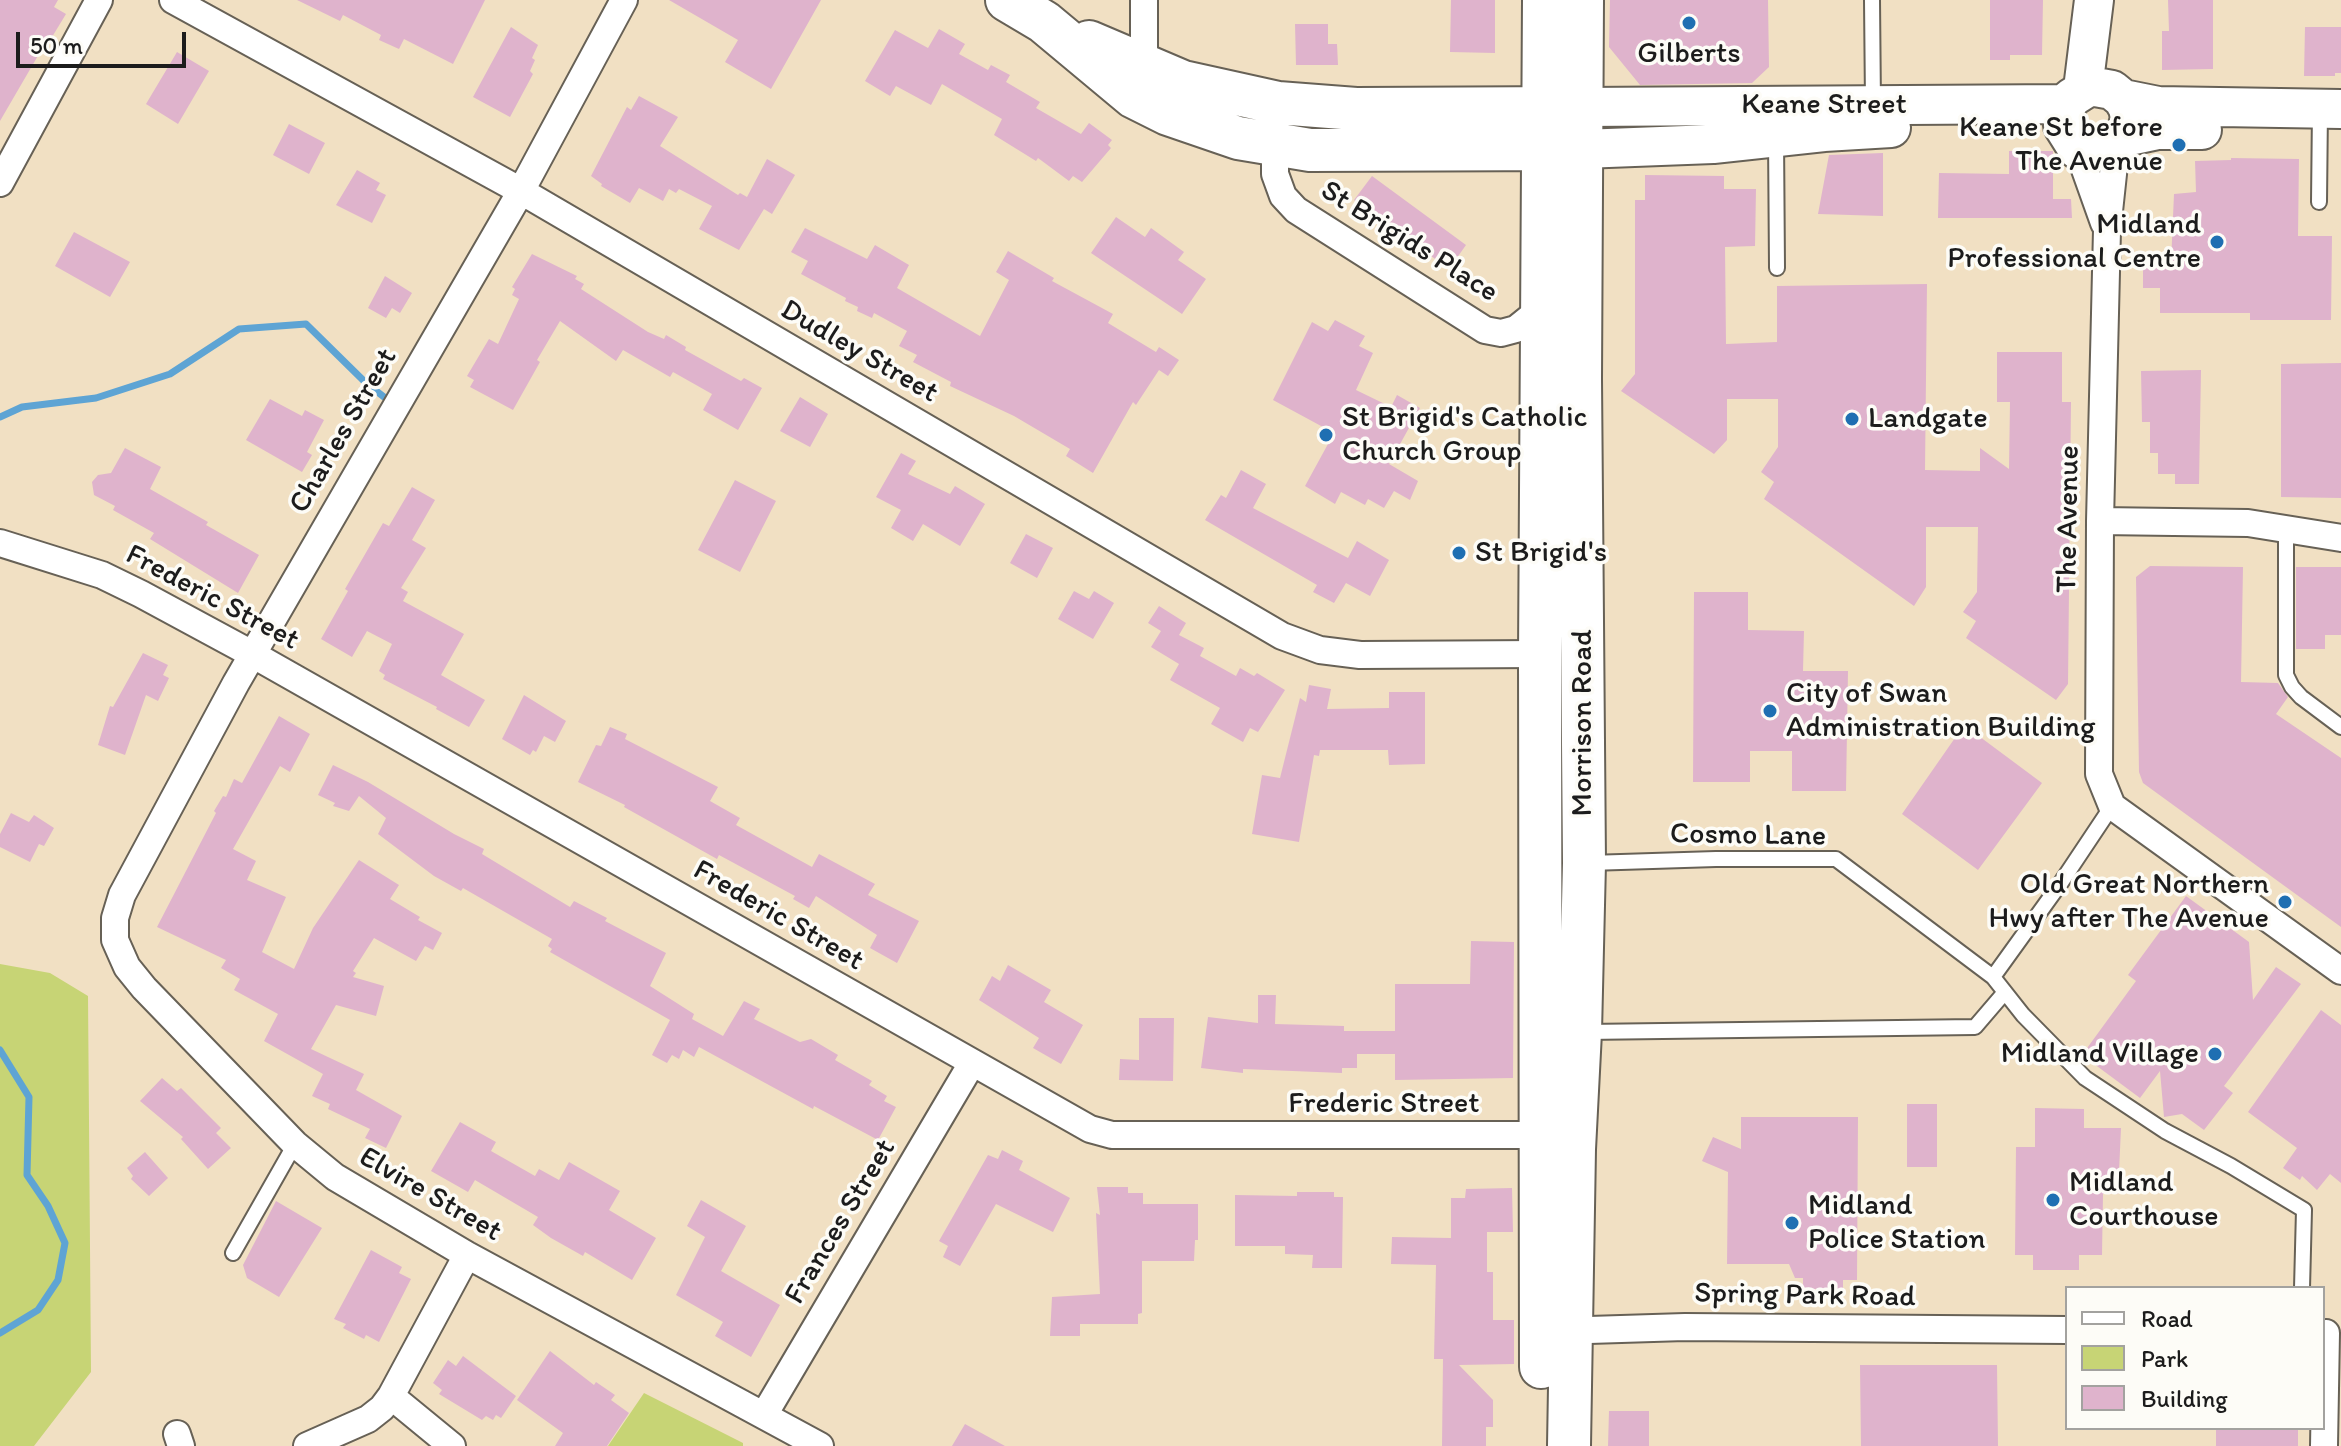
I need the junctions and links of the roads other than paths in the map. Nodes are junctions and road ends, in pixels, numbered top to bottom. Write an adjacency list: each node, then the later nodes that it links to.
1 (99, 0): 20 (street)
2 (173, 0): 21 (street, Dudley Street)
3 (624, 0): 21 (street, Charles Street)
4 (1007, 0): 10 (main road)
5 (1144, 0): 10 (street)
6 (1544, 0): 12 (main road, Morrison Road)
7 (1582, 0): 12 (main road, Morrison Road)
8 (1872, 0): 14 (lane)
9 (2094, 4): 13 (street)
10 (1139, 81): 11 (main road); 18 (main road)
11 (1278, 103): 12 (main road); 18 (street, St Brigids Place)
12 (1562, 108): 16 (street, Keane Street); 19 (main road, Morrison Road)
13 (2089, 111): 14 (street, Keane Street); 15 (street, Keane Street); 17 (street); 23 (street, The Avenue)
14 (1873, 116): 16 (street, Keane Street)
15 (2330, 120): 17 (street); 22 (lane)
16 (1776, 121): 19 (street, Keane Street); 24 (lane)
17 (2121, 142): 23 (street, The Avenue)
18 (1274, 146): 19 (main road); 25 (street, St Brigids Place)
19 (1562, 149): 25 (main road, Morrison Road); 34 (main road, Morrison Road)
20 (0, 183)
21 (521, 191): 30 (street, Charles Street); 31 (street, Dudley Street)
22 (2319, 202)
23 (2107, 230): 26 (street, The Avenue)
24 (1777, 268)
25 (1542, 308): 31 (main road, Morrison Road)
26 (2100, 521): 27 (street); 33 (street, The Avenue)
27 (2286, 529): 28 (street); 32 (lane)
28 (2341, 538)
29 (0, 543): 30 (street, Frederic Street)
30 (252, 654): 35 (street, Charles Street); 40 (street, Frederic Street)
31 (1540, 654): 34 (main road, Morrison Road)
32 (2341, 727)
33 (2112, 806): 36 (street); 37 (lane)
34 (1562, 863): 37 (lane, Cosmo Lane); 39 (main road, Morrison Road); 41 (main road, Morrison Road)
35 (122, 895): 42 (street, Elvire Street)
36 (2341, 971)
37 (1993, 977): 38 (lane, Cosmo Lane)
38 (2005, 992): 39 (lane); 45 (lane, Cosmo Lane)
39 (1580, 1032): 41 (main road, Morrison Road)
40 (972, 1063): 41 (street, Frederic Street); 50 (street, Frances Street)
41 (1557, 1135): 47 (main road, Morrison Road)
42 (295, 1144): 43 (lane); 44 (street, Elvire Street)
43 (233, 1253)
44 (467, 1255): 49 (street); 50 (street, Elvire Street)
45 (2302, 1286)
46 (2065, 1330): 47 (street, Spring Park Road)
47 (1556, 1331): 55 (main road, Morrison Road); 56 (main road, Morrison Road)
48 (2330, 1333): 51 (street)
49 (391, 1396): 52 (street); 53 (street)
50 (764, 1415): 54 (street, Elvire Street)
51 (2325, 1427)
52 (307, 1446)
53 (452, 1446)
54 (820, 1446)
55 (1541, 1446)
56 (1569, 1446)

